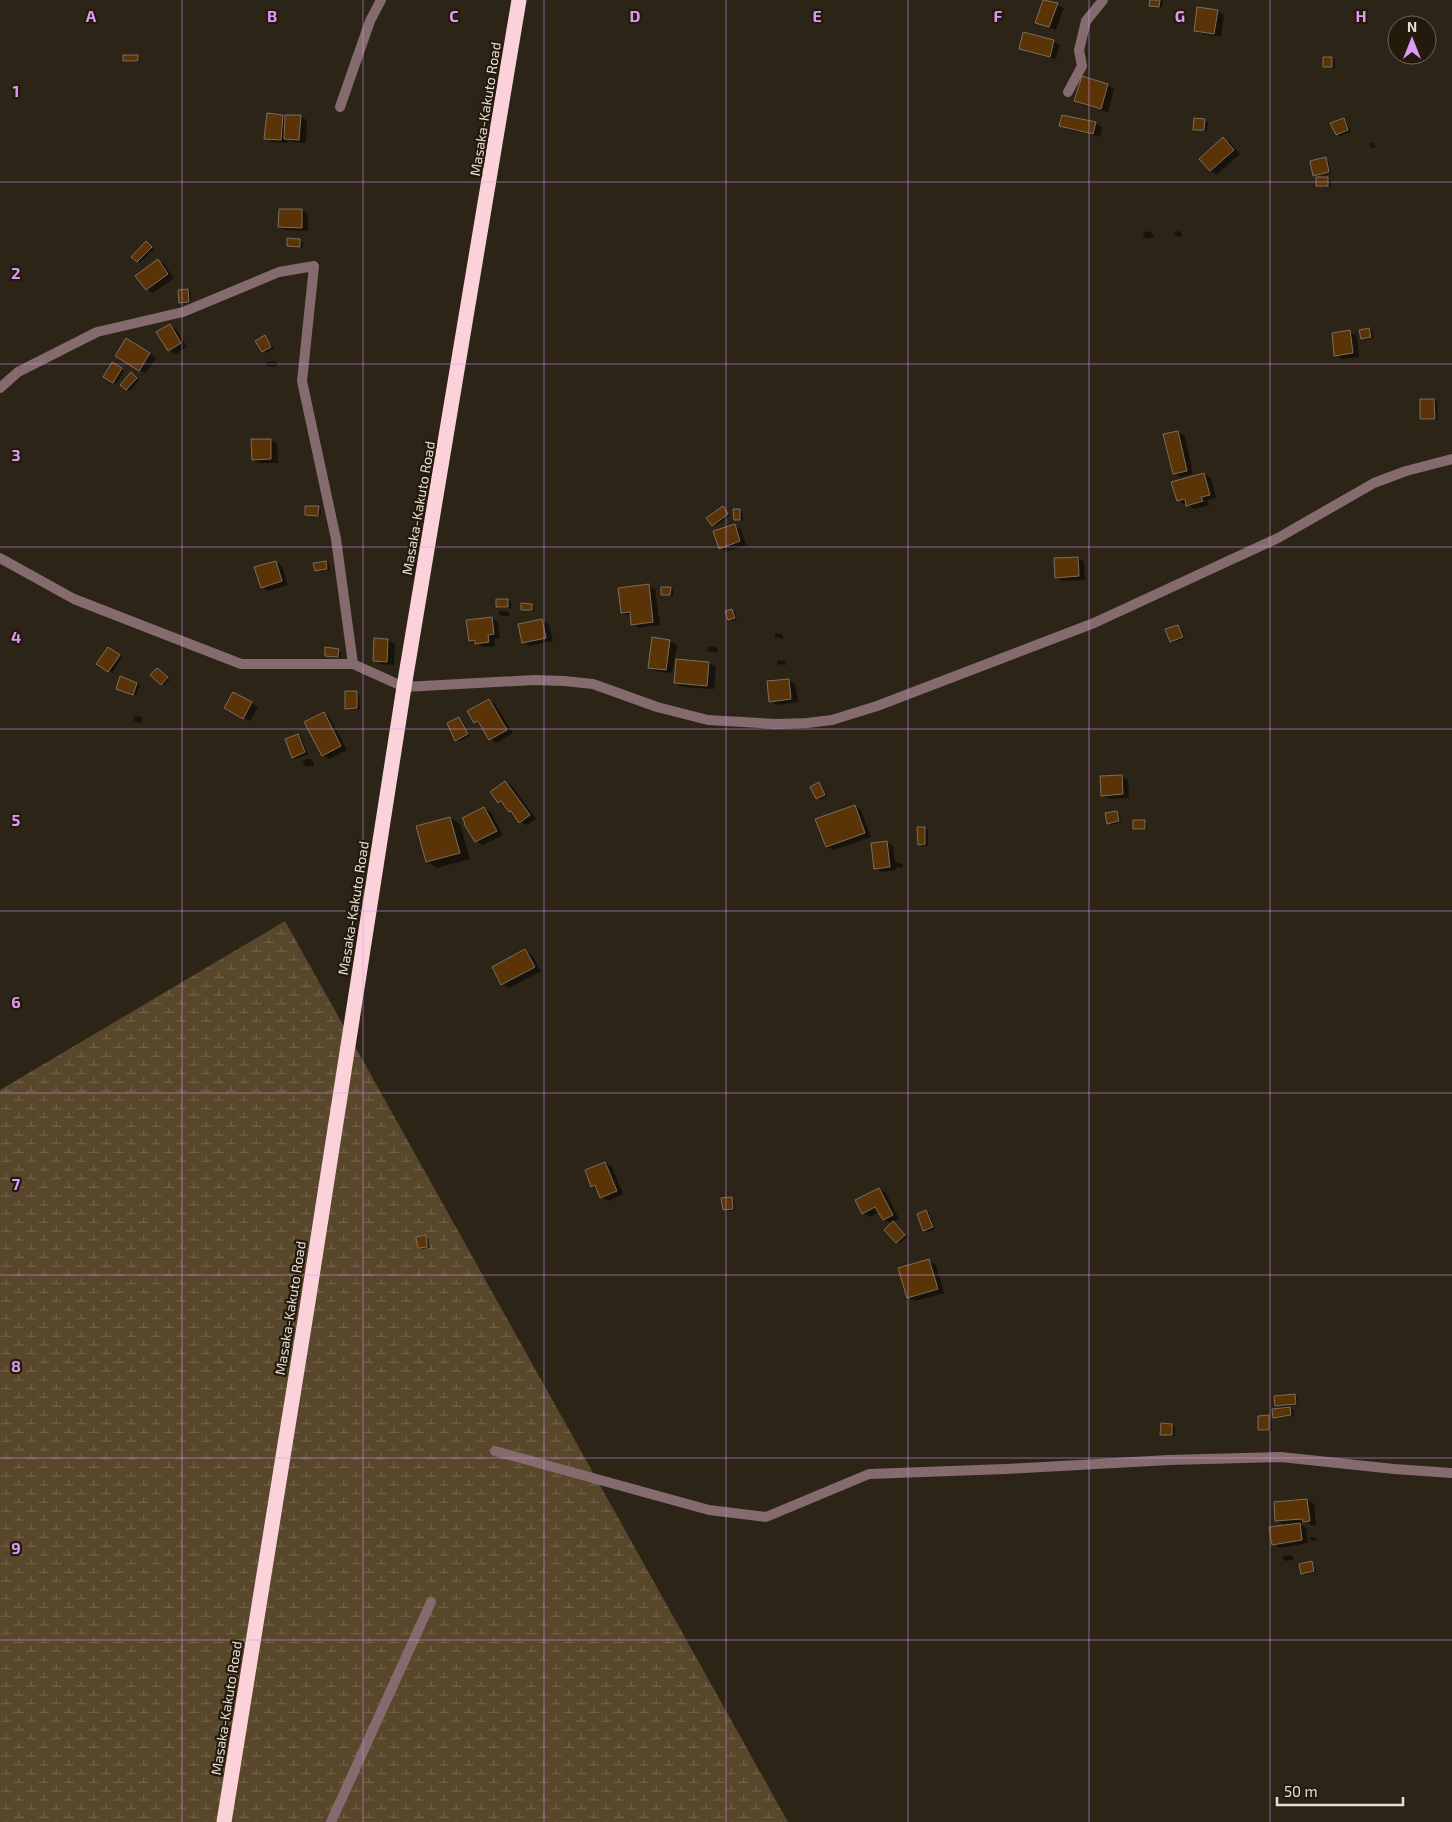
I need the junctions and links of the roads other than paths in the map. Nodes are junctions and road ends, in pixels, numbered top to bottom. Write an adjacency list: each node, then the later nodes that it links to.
1 (381, 0): 5 (street)
2 (519, 0): 10 (highway, Masaka-Kakuto Road)
3 (1103, 0): 4 (street)
4 (1068, 92)
5 (340, 107)
6 (0, 388): 9 (street)
7 (1452, 459): 10 (street)
8 (0, 558): 9 (street)
9 (353, 664): 10 (street)
10 (404, 687): 14 (highway, Masaka-Kakuto Road)
11 (495, 1451): 12 (street)
12 (1452, 1473)
13 (432, 1602): 15 (street)
14 (224, 1822)
15 (331, 1822)

